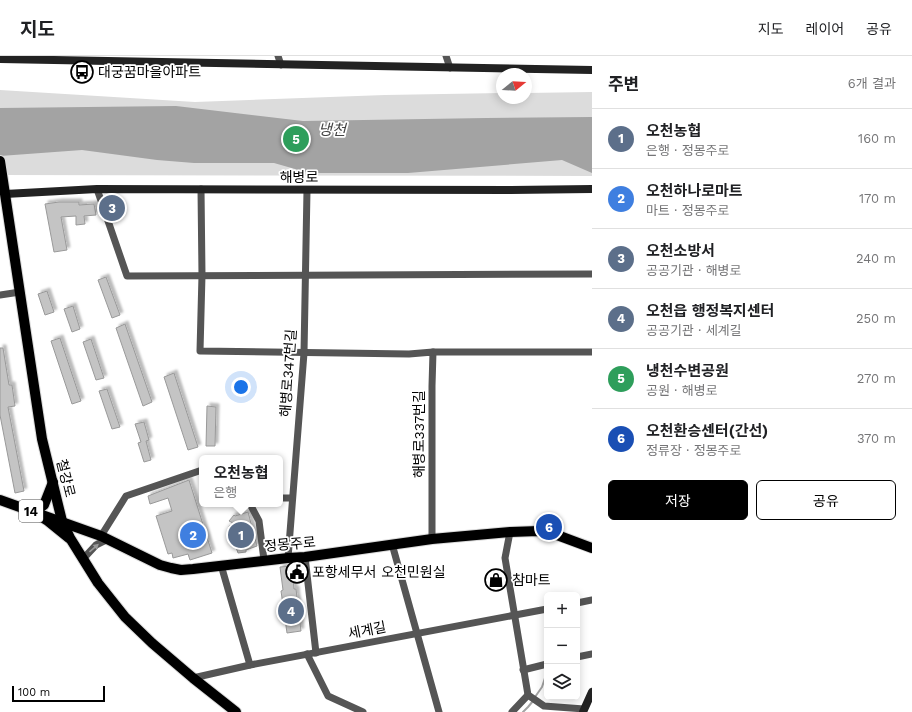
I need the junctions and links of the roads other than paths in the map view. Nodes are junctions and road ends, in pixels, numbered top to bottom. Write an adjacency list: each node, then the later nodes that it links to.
1 (278, 56): 5 (street)
2 (446, 56): 6 (street)
3 (108, 58): 4 (main road); 5 (main road)
4 (0, 59)
5 (281, 65): 6 (main road)
6 (450, 68): 7 (main road)
7 (592, 70)
8 (0, 161): 13 (main road, 철강로)
9 (97, 189): 10 (main road, 해병로); 13 (main road, 해병로); 15 (street)
10 (201, 189): 12 (main road, 해병로); 15 (street)
11 (592, 189): 12 (main road, 해병로)
12 (307, 190): 16 (street, 해병로347번길)
13 (5, 194): 17 (main road, 철강로)
14 (592, 274): 16 (street)
15 (202, 275): 16 (street); 21 (street)
16 (306, 275): 21 (street, 해병로347번길)
17 (20, 292): 18 (street); 23 (main road, 철강로)
18 (0, 295)
19 (433, 352): 20 (street); 21 (street); 34 (street, 해병로337번길)
20 (592, 352)
21 (304, 353): 26 (street, 해병로347번길)
22 (199, 471): 33 (street)
23 (53, 482): 24 (main road, 철강로); 29 (main road)
24 (56, 495): 30 (main road, 철강로); 31 (main road)
25 (283, 498): 26 (street)
26 (292, 498): 39 (street, 해병로347번길)
27 (0, 500): 29 (main road, 정몽주로 / 14)
28 (252, 507): 41 (street)
29 (34, 512): 30 (main road, 정몽주로 / 14); 35 (main road)
30 (62, 521): 31 (main road, 정몽주로 / 14); 35 (main road, 철강로)
31 (80, 528): 33 (main road, 정몽주로 / 14); 35 (main road)
32 (510, 532): 34 (main road, 정몽주로 / 14); 37 (main road, 정몽주로 / 14); 46 (street)
33 (104, 537): 40 (street, one-way to 33); 42 (main road, 정몽주로 / 14)
34 (432, 539): 36 (main road, 정몽주로 / 14)
35 (72, 541): 40 (main road, 철강로)
36 (392, 544): 38 (main road, 정몽주로 / 14); 47 (street)
37 (592, 548)
38 (305, 557): 39 (main road, 정몽주로 / 14); 48 (street)
39 (288, 558): 41 (main road, 정몽주로 / 14)
40 (83, 559): 55 (main road, 철강로)
41 (264, 560): 42 (main road, 정몽주로 / 14)
42 (222, 565): 52 (street)
43 (592, 600): 44 (street)
44 (580, 602)
45 (544, 610): 46 (street, 세계길)
46 (514, 615): 47 (street, 세계길); 54 (street)
47 (417, 634): 48 (street, 세계길); 61 (street)
48 (316, 653): 49 (street, 세계길)
49 (307, 654): 52 (street, 세계길); 60 (street)
50 (592, 654): 51 (street)
51 (580, 656)
52 (250, 665): 55 (street, 세계길)
53 (544, 665): 54 (street)
54 (523, 670): 57 (street)
55 (193, 678): 59 (main road, 철강로)
56 (592, 692): 58 (main road)
57 (529, 696): 58 (street); 62 (street)
58 (584, 711)
59 (236, 712)
60 (363, 712)
61 (439, 712)
62 (512, 712)

